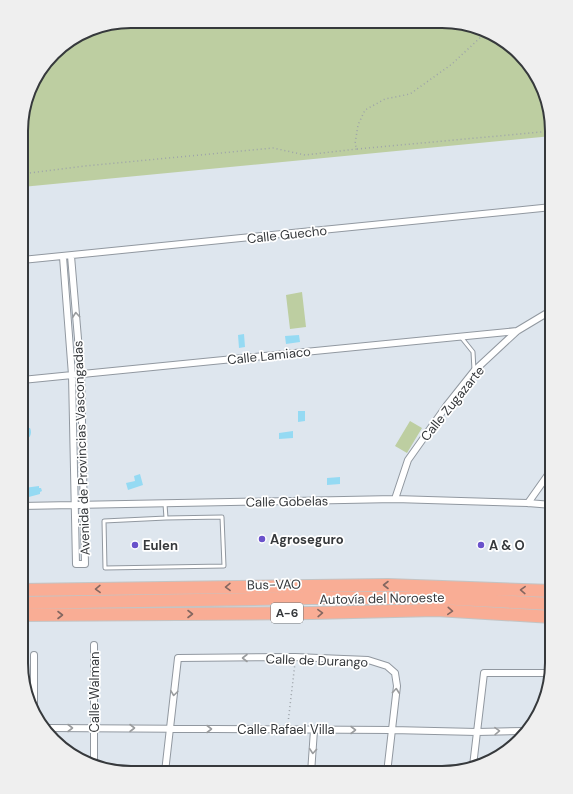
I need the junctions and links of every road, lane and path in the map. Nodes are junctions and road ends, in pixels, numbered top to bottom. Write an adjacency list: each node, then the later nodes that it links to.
1 (482, 36): 3 (path)
2 (545, 132): 3 (path)
3 (357, 149): 4 (path)
4 (28, 173)
5 (545, 208): 6 (street, Calle Guecho)
6 (72, 256): 7 (street, Calle Guecho); 13 (street, Avenida de Provincias Vascongadas, one-way to 6)
7 (63, 257): 8 (street, Calle Guecho); 14 (street, Avenida de Provincias Vascongadas)
8 (28, 260)
9 (545, 314): 10 (street, Calle Zugazarte)
10 (517, 331): 11 (street, Calle Lamiaco); 12 (street, Calle Zugazarte)
11 (460, 336): 12 (lane); 13 (street, Calle Lamiaco)
12 (474, 371): 17 (street, Calle Zugazarte)
13 (81, 374): 14 (street, Calle Lamiaco); 22 (street, Avenida de Provincias Vascongadas)
14 (72, 375): 15 (street, Calle Lamiaco); 21 (street, Avenida de Provincias Vascongadas)
15 (28, 379)
16 (545, 479): 18 (street)
17 (395, 499): 18 (street, Calle Gobelas); 19 (street, Calle Gobelas)
18 (528, 503): 20 (street, Calle Gobelas)
19 (165, 504): 22 (street, Calle Gobelas); 24 (lane)
20 (545, 504)
21 (76, 505): 22 (street, Calle Gobelas); 22 (street, Avenida de Provincias Vascongadas); 23 (street, Calle Gobelas)
22 (84, 505)
23 (28, 506)
24 (166, 518): 24 (lane)
25 (28, 590): 26 (highway, Autovía del Noroeste / A-6, one-way to 25)
26 (545, 591)
27 (28, 603): 28 (highway, Bus-VAO)
28 (545, 604)
29 (28, 615): 30 (highway, Autovía del Noroeste / A-6, one-way to 30)
30 (545, 617)
31 (94, 645): 37 (street, Calle Walman)
32 (34, 655): 35 (street)
33 (295, 657): 38 (street, Calle de Durango, one-way to 38); 39 (path); 41 (street, Calle de Durango, one-way to 33)
34 (544, 673): 43 (street)
35 (34, 698)
36 (52, 728): 37 (street, Calle Rafael Villa, one-way to 37)
37 (94, 728): 38 (street, Calle Rafael Villa, one-way to 38); 44 (street, Calle Walman)
38 (170, 729): 39 (street, Calle Rafael Villa, one-way to 39); 46 (street)
39 (288, 729): 40 (street, Calle Rafael Villa)
40 (314, 730): 41 (street, Calle Rafael Villa, one-way to 41); 47 (street, one-way to 47)
41 (392, 730): 43 (street, Calle Rafael Villa); 48 (street, Calle de Durango)
42 (519, 731): 43 (street, Calle Rafael Villa, one-way to 42)
43 (477, 732): 45 (street)
44 (94, 759)
45 (474, 760)
46 (166, 766)
47 (311, 766)
48 (388, 766)

